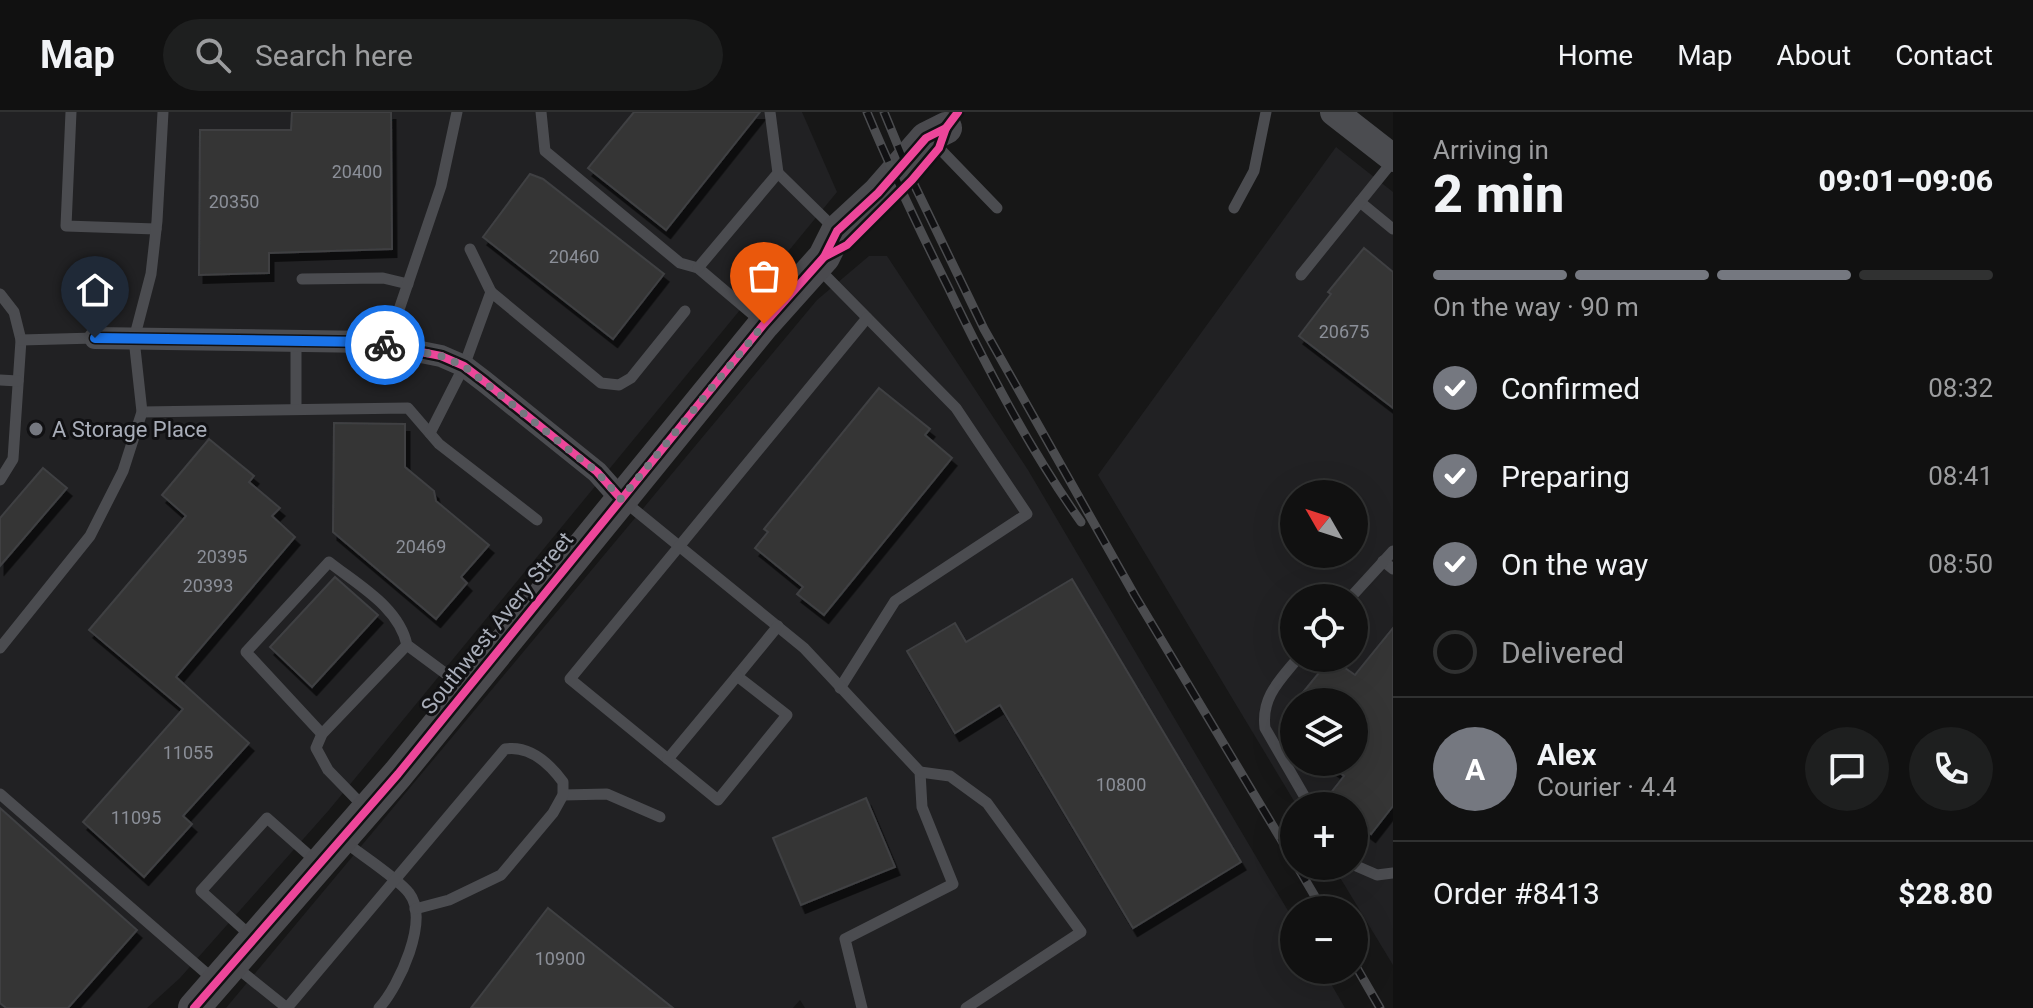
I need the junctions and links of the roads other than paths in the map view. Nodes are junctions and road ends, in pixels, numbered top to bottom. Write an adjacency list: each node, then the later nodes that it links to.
1 (71, 112): 14 (lane)
2 (163, 112): 14 (lane)
3 (457, 112): 21 (lane)
4 (541, 112): 18 (lane)
5 (770, 112): 10 (lane)
6 (1266, 112): 13 (lane)
7 (1334, 112): 9 (street)
8 (948, 129): 12 (lane); 17 (main road, Southwest Avery Street)
9 (1393, 159): 11 (lane)
10 (778, 173): 17 (lane); 18 (lane)
11 (1360, 202): 15 (lane); 19 (lane)
12 (997, 208)
13 (1234, 208)
14 (156, 229): 28 (lane)
15 (1393, 229)
16 (470, 249): 22 (lane)
17 (826, 251): 25 (lane); 26 (main road, Southwest Avery Street)
18 (698, 268): 26 (lane)
19 (1301, 275)
20 (302, 279): 21 (lane)
21 (408, 284): 31 (lane)
22 (491, 292): 24 (lane); 32 (lane)
23 (0, 294): 29 (lane)
24 (685, 311)
25 (867, 318): 41 (lane); 50 (lane)
26 (764, 324): 39 (main road, Southwest Avery Street)
27 (95, 338): 28 (street); 29 (lane)
28 (134, 339): 30 (street); 36 (lane)
29 (21, 340): 34 (lane)
30 (296, 342): 31 (street); 35 (lane)
31 (387, 345): 32 (street)
32 (464, 366): 37 (lane); 39 (street)
33 (0, 380): 34 (lane)
34 (18, 381): 38 (lane)
35 (296, 409): 36 (lane); 37 (lane)
36 (142, 412): 47 (lane)
37 (430, 433): 40 (lane)
38 (0, 480)
39 (621, 499): 41 (lane); 51 (main road, Southwest Avery Street)
40 (537, 520)
41 (680, 546): 45 (lane); 53 (lane)
42 (1393, 551): 43 (lane)
43 (1388, 565): 44 (lane)
44 (1366, 584)
45 (778, 626): 49 (lane); 50 (lane)
46 (407, 645): 51 (lane); 52 (lane); 52 (lane)
47 (0, 648)
48 (1286, 672): 55 (lane)
49 (737, 676): 53 (lane); 53 (lane)
50 (840, 688): 54 (lane)
51 (466, 689): 58 (main road, Southwest Avery Street)
52 (322, 734): 58 (lane)
53 (668, 759)
54 (920, 772): 71 (lane); 72 (lane)
55 (1302, 792)
56 (0, 794): 67 (lane)
57 (563, 795): 59 (lane); 64 (lane); 65 (lane)
58 (367, 810): 60 (main road, Southwest Avery Street)
59 (660, 817)
60 (341, 839): 61 (main road, Southwest Avery Street); 64 (lane)
61 (319, 864): 66 (main road, Southwest Avery Street); 66 (lane)
62 (1368, 871): 63 (lane)
63 (1393, 873)
64 (394, 880): 65 (lane); 69 (lane)
65 (415, 909): 70 (lane)
66 (254, 938): 67 (main road, Southwest Avery Street)
67 (225, 973): 68 (main road, Southwest Avery Street); 69 (lane)
68 (194, 1008)
69 (287, 1008)
70 (379, 1008)
71 (862, 1008)
72 (966, 1008)

